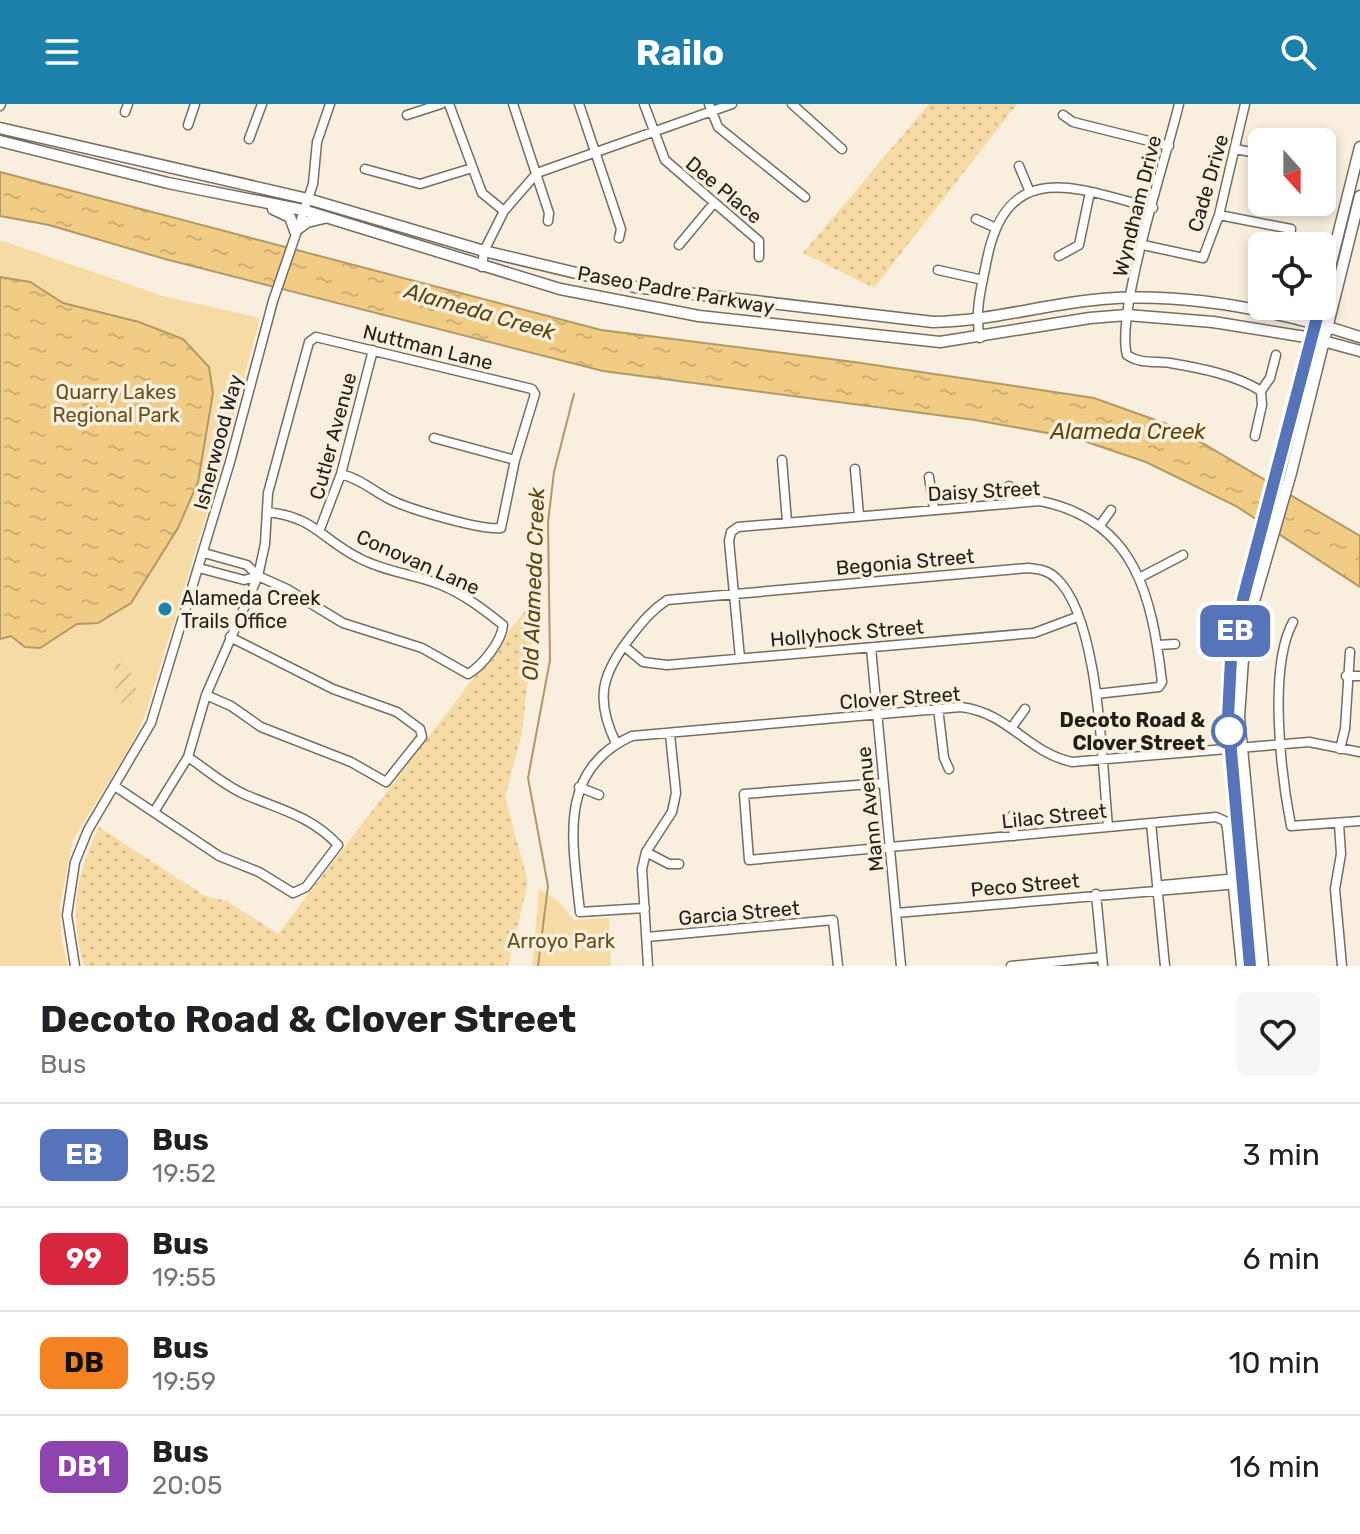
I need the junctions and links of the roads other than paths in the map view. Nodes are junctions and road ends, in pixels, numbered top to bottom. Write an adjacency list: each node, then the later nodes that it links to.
1 (195, 104): 16 (street)
2 (262, 104): 19 (street)
3 (330, 104): 37 (street, Isherwood Way)
4 (441, 104): 14 (street)
5 (449, 104): 28 (street)
6 (513, 104): 30 (street)
7 (579, 104): 26 (street)
8 (644, 104): 18 (street, Dee Place)
9 (732, 104): 13 (street)
10 (792, 104): 23 (street)
11 (1179, 104): 21 (street, Wyndham Drive)
12 (1245, 104): 24 (street, Cade Drive)
13 (710, 108): 18 (street); 35 (street)
14 (407, 115)
15 (1063, 115): 21 (street)
16 (188, 125)
17 (0, 128): 37 (main road, Paseo Padre Parkway)
18 (654, 132): 26 (street); 36 (street, Dee Place)
19 (249, 139)
20 (0, 141): 34 (main road, Paseo Padre Parkway)
21 (1169, 146): 38 (street, Wyndham Drive)
22 (1360, 147): 48 (main road)
23 (842, 149)
24 (1235, 149): 25 (street); 40 (street, Cade Drive)
25 (1248, 151)
26 (597, 152): 30 (street); 47 (street)
27 (1019, 166): 31 (street)
28 (472, 168): 29 (street); 39 (street)
29 (365, 169)
30 (537, 173): 39 (street); 43 (street)
31 (1029, 190): 32 (street); 44 (street)
32 (1090, 192): 38 (street); 52 (street)
33 (1360, 196): 57 (main road)
34 (237, 197): 37 (main road, Paseo Padre Parkway); 45 (main road)
35 (805, 197)
36 (714, 203): 49 (street); 53 (street, Dee Place)
37 (306, 204): 41 (main road, Paseo Padre Parkway); 45 (street, Isherwood Way); 51 (main road, Paseo Padre Parkway)
38 (1153, 208): 50 (street, Wyndham Drive)
39 (504, 211): 51 (street)
40 (1219, 215): 46 (street); 50 (street, Cade Drive)
41 (326, 217): 45 (main road); 54 (main road, Paseo Padre Parkway)
42 (976, 219): 44 (street)
43 (548, 221)
44 (994, 227): 56 (street)
45 (294, 232): 97 (street, Isherwood Way)
46 (1290, 232)
47 (619, 238)
48 (1336, 243)
49 (679, 245)
50 (1143, 245): 58 (street, Wyndham Drive)
51 (484, 251): 54 (street); 62 (main road, Paseo Padre Parkway)
52 (1059, 256)
53 (759, 257)
54 (482, 267): 70 (main road, Paseo Padre Parkway)
55 (938, 270): 56 (street)
56 (983, 280): 62 (street)
57 (1336, 296)
58 (1130, 299): 59 (main road, Paseo Padre Parkway); 61 (street, Wyndham Drive); 62 (main road, Paseo Padre Parkway)
59 (1248, 310)
60 (1336, 312): 69 (main road)
61 (1127, 315): 68 (main road, Paseo Padre Parkway); 70 (main road, Paseo Padre Parkway); 79 (street, Wyndham Drive)
62 (976, 320): 70 (street)
63 (1301, 320): 66 (main road, Paseo Padre Parkway)
64 (1317, 320): 66 (main road)
65 (1330, 320): 67 (main road)
66 (1316, 323): 67 (main road, Paseo Padre Parkway); 71 (main road)
67 (1328, 327): 69 (main road, Paseo Padre Parkway); 72 (main road)
68 (1287, 334): 71 (main road, Paseo Padre Parkway); 77 (main road)
69 (1354, 335)
70 (980, 338)
71 (1312, 338): 72 (main road, Paseo Padre Parkway); 77 (main road)
72 (1325, 341): 73 (main road, Paseo Padre Parkway); 78 (main road)
73 (1347, 347): 75 (main road, Paseo Padre Parkway); 78 (main road)
74 (373, 350): 82 (street, Nuttman Lane); 85 (street, Cutler Avenue); 91 (street, Nuttman Lane)
75 (1360, 351)
76 (1276, 355): 79 (street)
77 (1307, 360): 96 (main road)
78 (1317, 370): 96 (main road)
79 (1261, 391): 80 (street)
80 (1255, 436)
81 (434, 438): 82 (street)
82 (515, 460): 85 (street)
83 (782, 460): 93 (street)
84 (855, 469): 92 (street)
85 (341, 474): 95 (street, Cutler Avenue)
86 (929, 477): 89 (street)
87 (1009, 486): 88 (street)
88 (1009, 502): 89 (street, Daisy Street); 94 (street, Daisy Street)
89 (934, 509): 92 (street, Daisy Street)
90 (1111, 510): 94 (street)
91 (267, 512): 95 (street, Conovan Lane); 100 (street)
92 (859, 515): 93 (street, Daisy Street)
93 (787, 522): 102 (street, Daisy Street)
94 (1101, 524): 101 (street, Daisy Street)
95 (320, 529): 100 (street, Conovan Lane)
96 (1262, 552): 123 (main road)
97 (204, 553): 99 (street, Isherwood Way); 100 (street)
98 (1183, 555): 101 (street)
99 (199, 568): 100 (street); 130 (street, Isherwood Way)
100 (258, 576): 105 (street)
101 (1139, 578): 107 (street, Daisy Street)
102 (735, 593): 103 (street, Begonia Street); 108 (street, Begonia Street); 111 (street)
103 (1077, 617): 109 (street, Hollyhock Street); 114 (street, Begonia Street)
104 (1293, 622): 122 (street)
105 (230, 637): 115 (street); 115 (street)
106 (1175, 644): 107 (street)
107 (1158, 645): 114 (street, Daisy Street)
108 (624, 646): 111 (street, Hollyhock Street); 121 (street, Begonia Street)
109 (871, 648): 111 (street, Hollyhock Street); 118 (street, Mann Avenue)
110 (1350, 652): 112 (street)
111 (740, 658)
112 (1346, 676): 113 (street); 124 (street)
113 (1360, 676)
114 (1096, 694): 127 (street, Begonia Street)
115 (206, 695): 126 (street)
116 (938, 708): 118 (street, Clover Street); 119 (street, Clover Street); 128 (street)
117 (1025, 709): 119 (street)
118 (876, 715): 120 (street, Clover Street); 129 (street, Mann Avenue)
119 (1012, 727): 127 (street, Clover Street)
120 (670, 734): 121 (street, Clover Street); 141 (street)
121 (616, 743): 131 (street)
122 (1282, 744): 123 (street, Clover Street); 124 (street, Clover Street); 137 (street)
123 (1236, 748): 127 (street, Clover Street); 157 (main road); 158 (main road)
124 (1340, 749): 125 (street, Clover Street)
125 (1360, 752)
126 (188, 757): 133 (street); 133 (street)
127 (1102, 761): 138 (street, Begonia Street)
128 (949, 769)
129 (883, 783): 140 (street, Mann Avenue); 140 (street, Lilac Street)
130 (118, 785): 133 (street); 150 (street, Isherwood Way)
131 (579, 787): 132 (street); 146 (street)
132 (599, 795)
133 (154, 812)
134 (1012, 816): 139 (street)
135 (1360, 821): 137 (street)
136 (1151, 823): 138 (street, Lilac Street); 143 (street, Lilac Street); 144 (street)
137 (1339, 824): 159 (street)
138 (1108, 826): 139 (street, Lilac Street)
139 (1014, 836): 140 (street, Lilac Street)
140 (889, 848): 147 (street, Mann Avenue)
141 (646, 852): 142 (street); 146 (street)
142 (679, 864)
143 (1232, 882): 144 (street, Peco Street); 156 (street)
144 (1158, 889): 145 (street, Peco Street); 155 (street)
145 (1096, 894): 147 (street, Peco Street); 149 (street)
146 (645, 908): 148 (street)
147 (896, 913): 153 (street, Mann Avenue)
148 (647, 937): 151 (street); 152 (street, Garcia Street)
149 (1102, 961): 154 (street)
150 (75, 966)
151 (648, 966)
152 (838, 966)
153 (901, 966)
154 (1011, 966)
155 (1165, 966)
156 (1241, 966)
157 (1251, 966)
158 (1263, 966)
159 (1342, 966)

